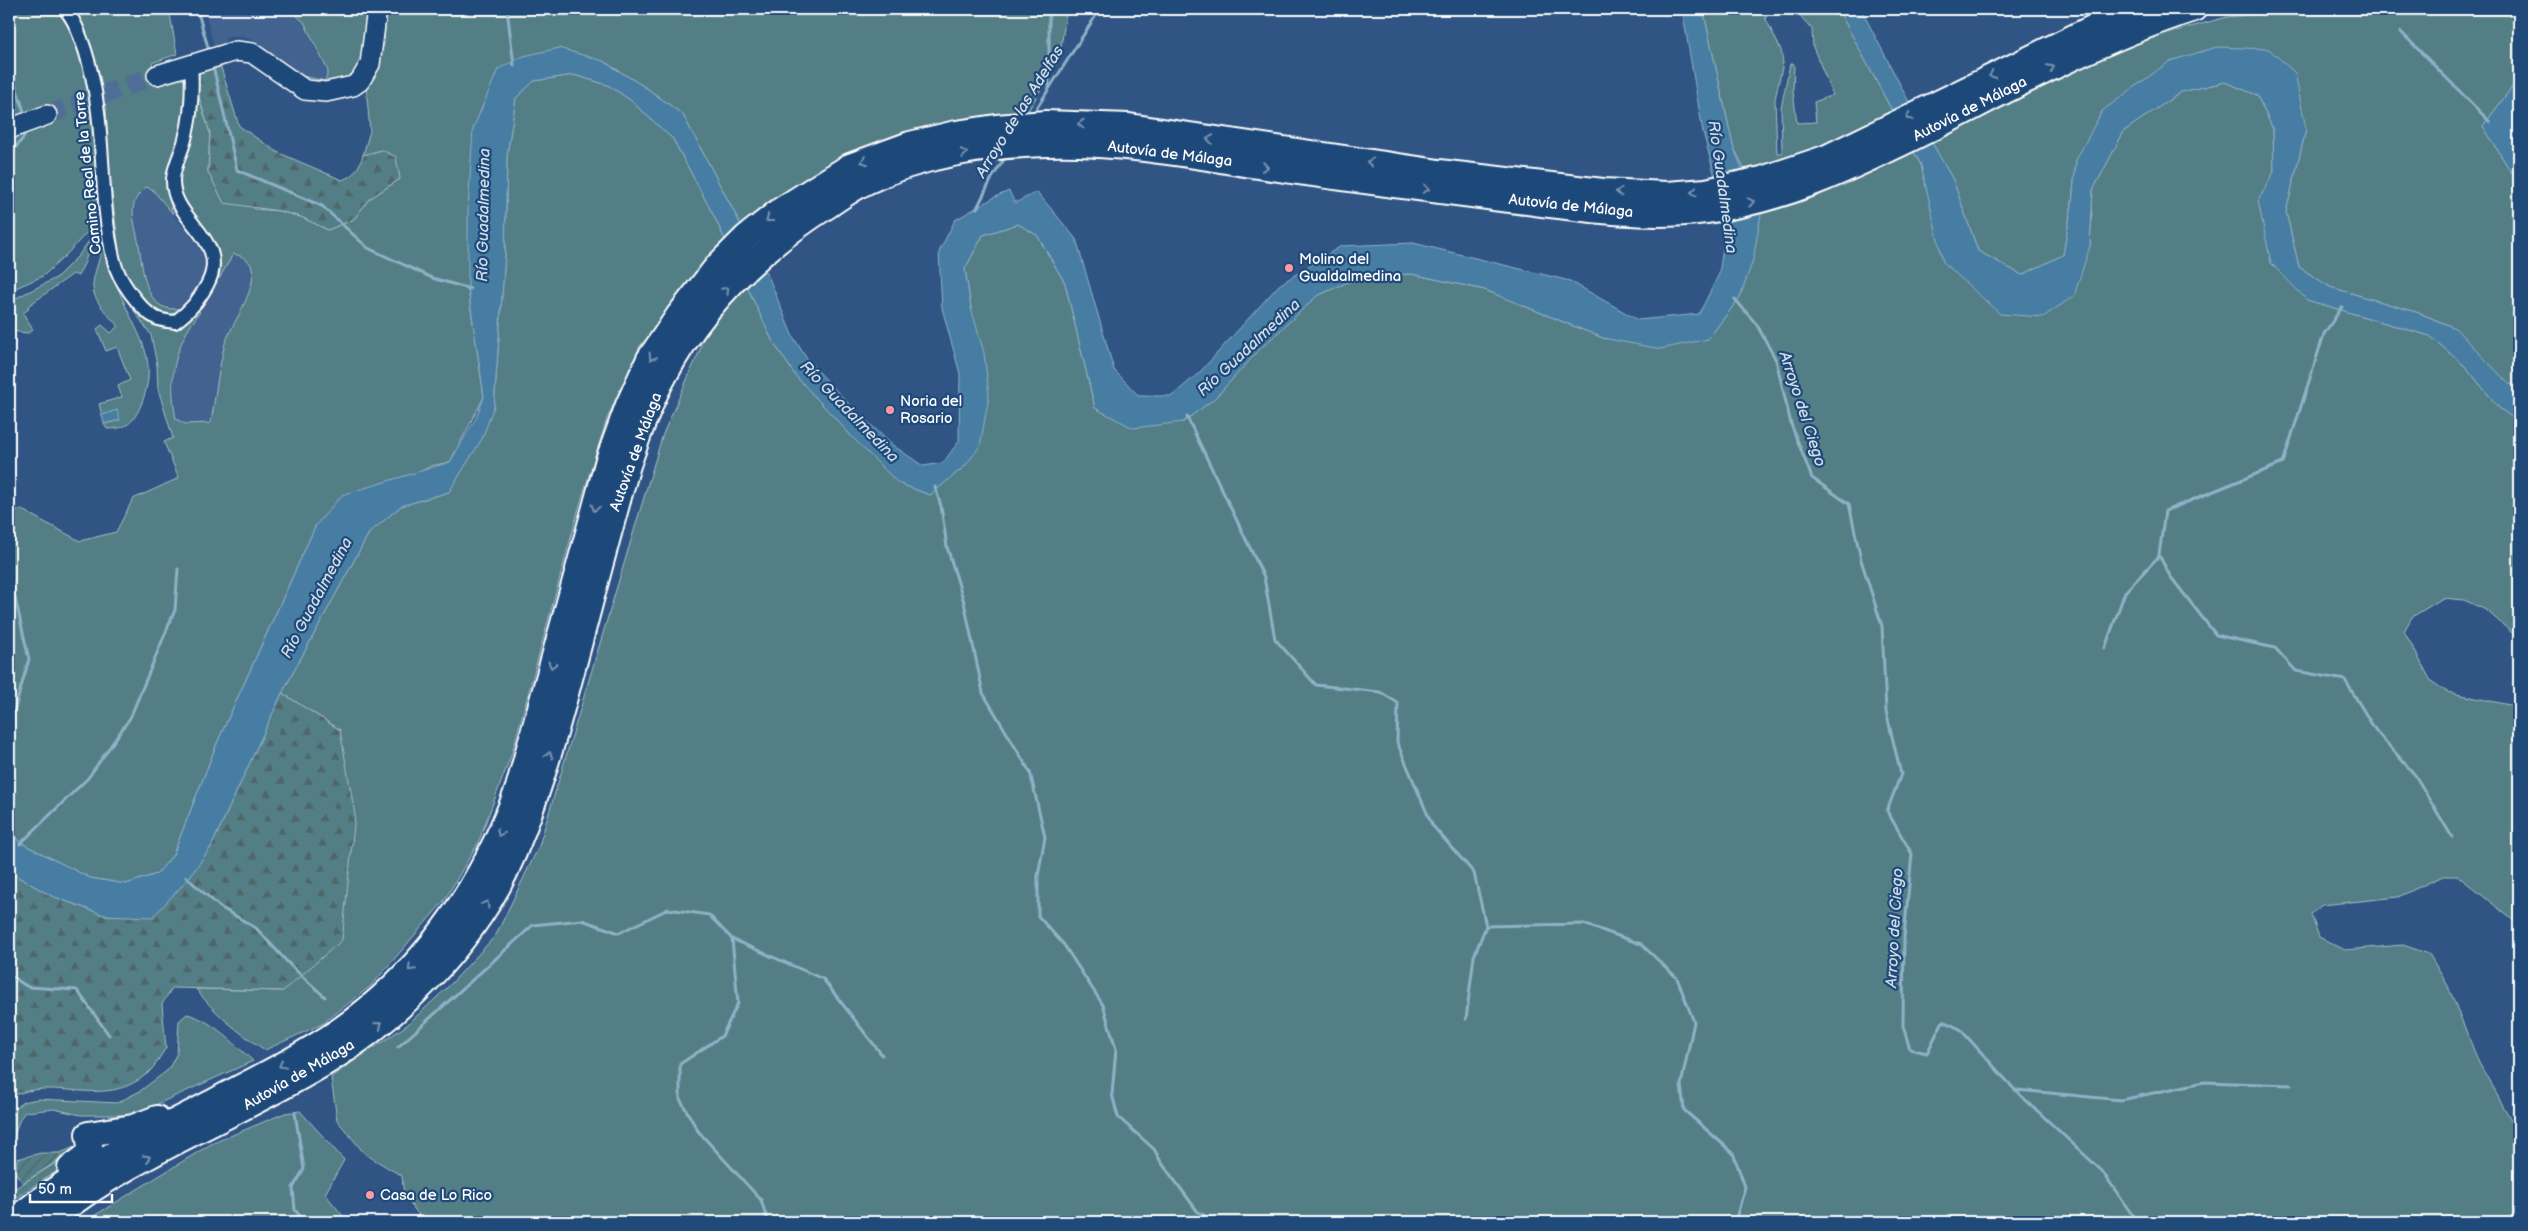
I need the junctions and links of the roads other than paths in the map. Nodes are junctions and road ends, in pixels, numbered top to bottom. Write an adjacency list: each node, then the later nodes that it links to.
1 (64, 9): 5 (street, Camino Real de la Torre)
2 (377, 9): 5 (street)
3 (2131, 9): 7 (highway, Autovía de Málaga, one-way to 7)
4 (2194, 9): 7 (highway, Autovía de Málaga, one-way to 4)
5 (191, 63): 6 (street)
6 (157, 76)
7 (1956, 104): 10 (highway, Autovía de Málaga)
8 (47, 115): 9 (street)
9 (9, 128)
10 (686, 321): 11 (highway, Autovía de Málaga, one-way to 11); 11 (highway, Autovía de Málaga, one-way to 10)
11 (43, 1212): 12 (highway, Autovía de Málaga)
12 (11, 1222)

